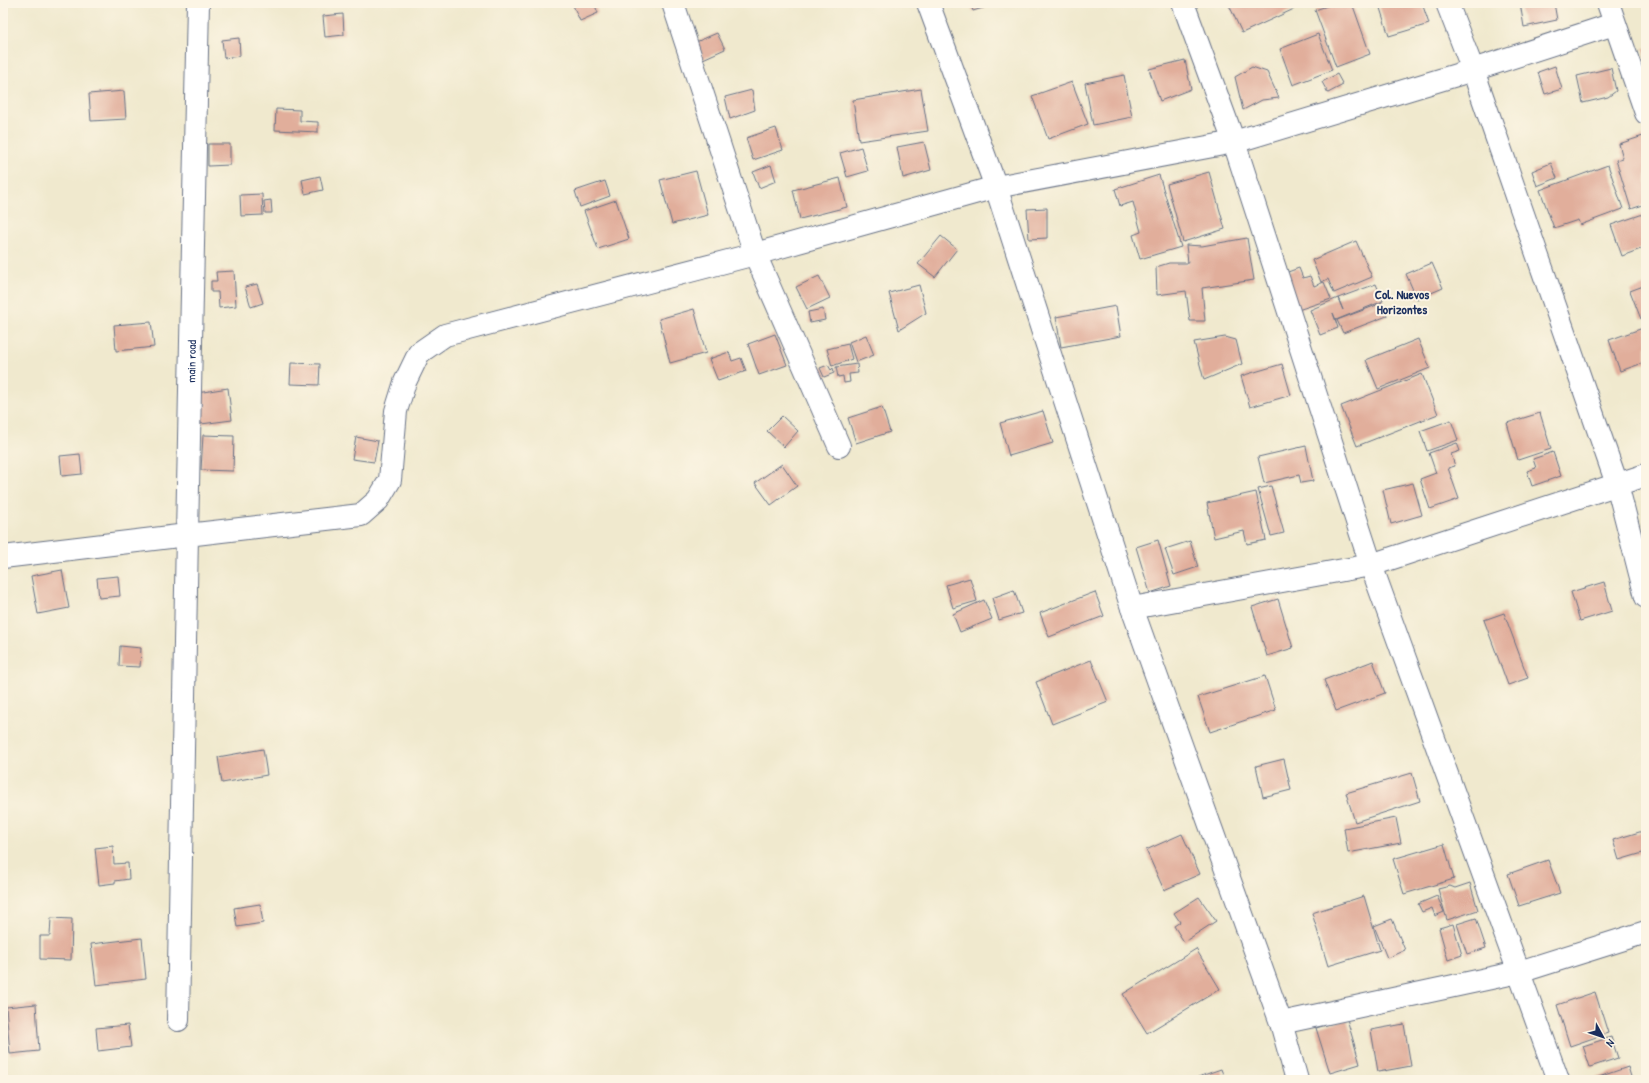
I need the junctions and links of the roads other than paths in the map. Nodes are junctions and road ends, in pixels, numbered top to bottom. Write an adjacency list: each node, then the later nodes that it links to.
1 (198, 3): 16 (street, main road)
2 (673, 3): 12 (street)
3 (928, 3): 11 (street)
4 (1183, 3): 10 (street)
5 (1447, 3): 8 (street)
6 (1608, 3): 7 (street)
7 (1614, 24): 8 (street); 9 (street)
8 (1473, 70): 10 (street); 15 (street)
9 (1646, 113)
10 (1234, 142): 11 (street); 18 (street)
11 (996, 187): 12 (street); 20 (street)
12 (755, 254): 13 (street); 16 (street)
13 (839, 446)
14 (1646, 474): 15 (street)
15 (1617, 484): 18 (street); 19 (street)
16 (187, 535): 17 (street); 23 (street, main road)
17 (3, 557)
18 (1371, 565): 20 (street); 22 (street)
19 (1646, 597)
20 (1132, 608): 24 (street)
21 (1646, 932): 22 (street)
22 (1519, 972): 24 (street); 26 (street)
23 (178, 1020)
24 (1281, 1023): 25 (street)
25 (1297, 1080)
26 (1558, 1080)

